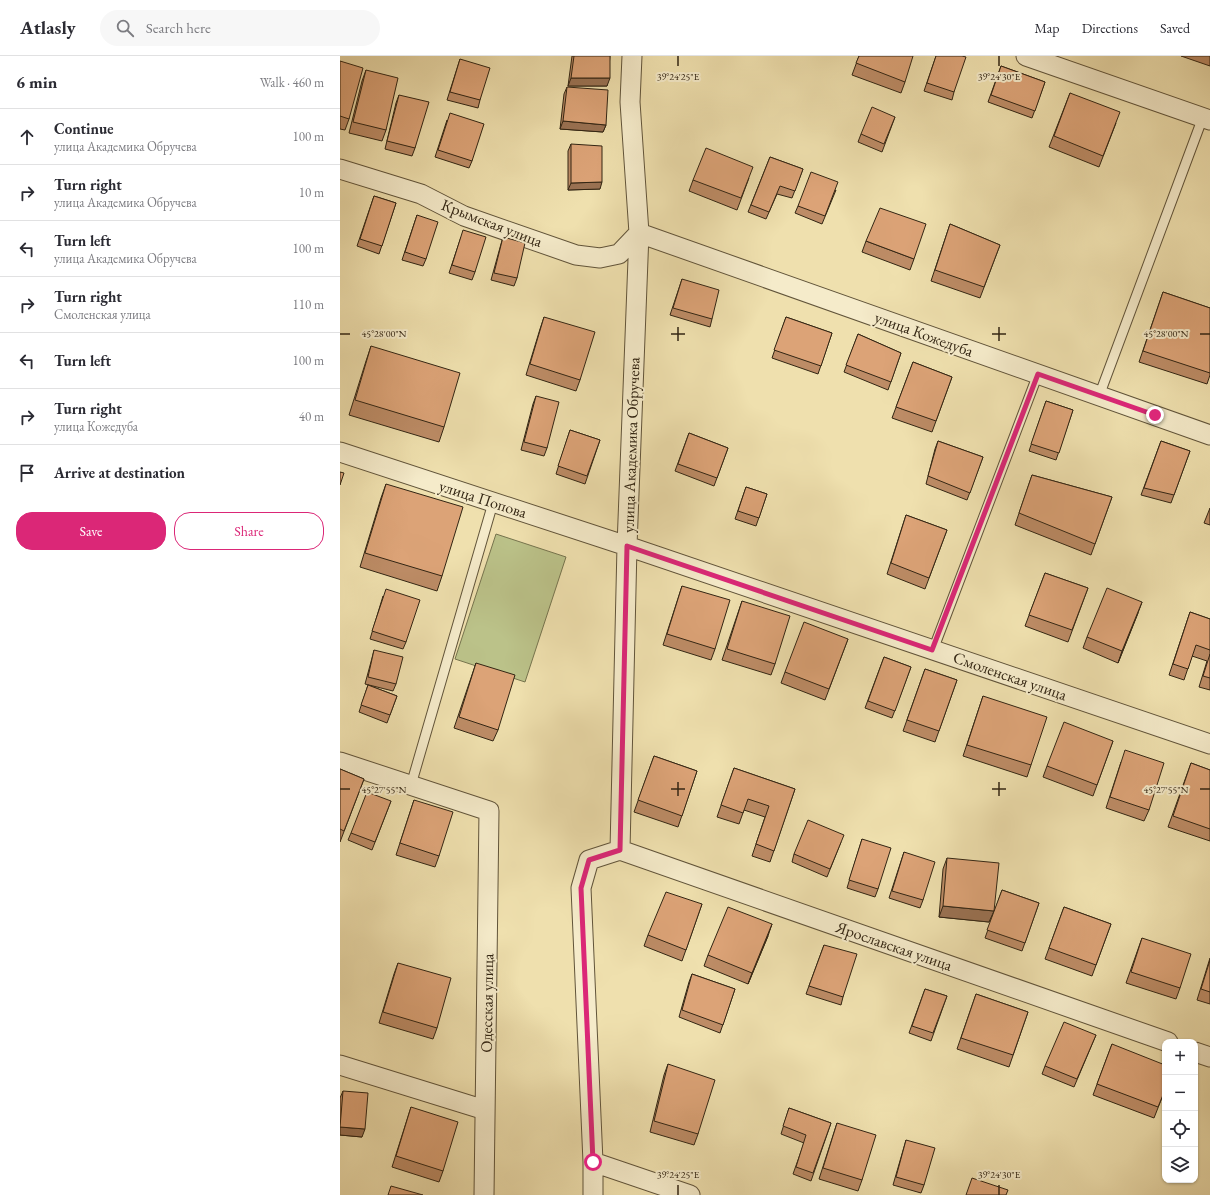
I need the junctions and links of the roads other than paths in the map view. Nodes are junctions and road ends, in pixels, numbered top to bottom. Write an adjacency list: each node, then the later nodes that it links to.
1 (632, 56): 5 (street, улица Академика Обручева)
2 (1026, 56): 3 (street)
3 (1206, 118): 7 (lane)
4 (340, 169): 5 (street, Крымская улица)
5 (638, 233): 6 (street, улица Кожедуба); 11 (street, улица Академика Обручева)
6 (1038, 374): 7 (street, улица Кожедуба); 12 (lane)
7 (1099, 396): 8 (street, улица Кожедуба)
8 (1210, 435)
9 (340, 452): 10 (street, улица Попова)
10 (493, 503): 11 (street, улица Попова); 15 (lane)
11 (627, 546): 12 (street, Смоленская улица); 16 (street, улица Академика Обручева)
12 (932, 650): 13 (street, Смоленская улица)
13 (1210, 744)
14 (340, 762): 15 (street)
15 (411, 785): 21 (street, Одесская улица)
16 (620, 850): 17 (street, Ярославская улица); 22 (street)
17 (1162, 1040)
18 (1198, 1053): 19 (street)
19 (1210, 1057)
20 (340, 1065): 21 (street)
21 (485, 1110): 23 (street, Одесская улица)
22 (593, 1162): 24 (street); 25 (street)
23 (484, 1195)
24 (593, 1195)
25 (690, 1195)

